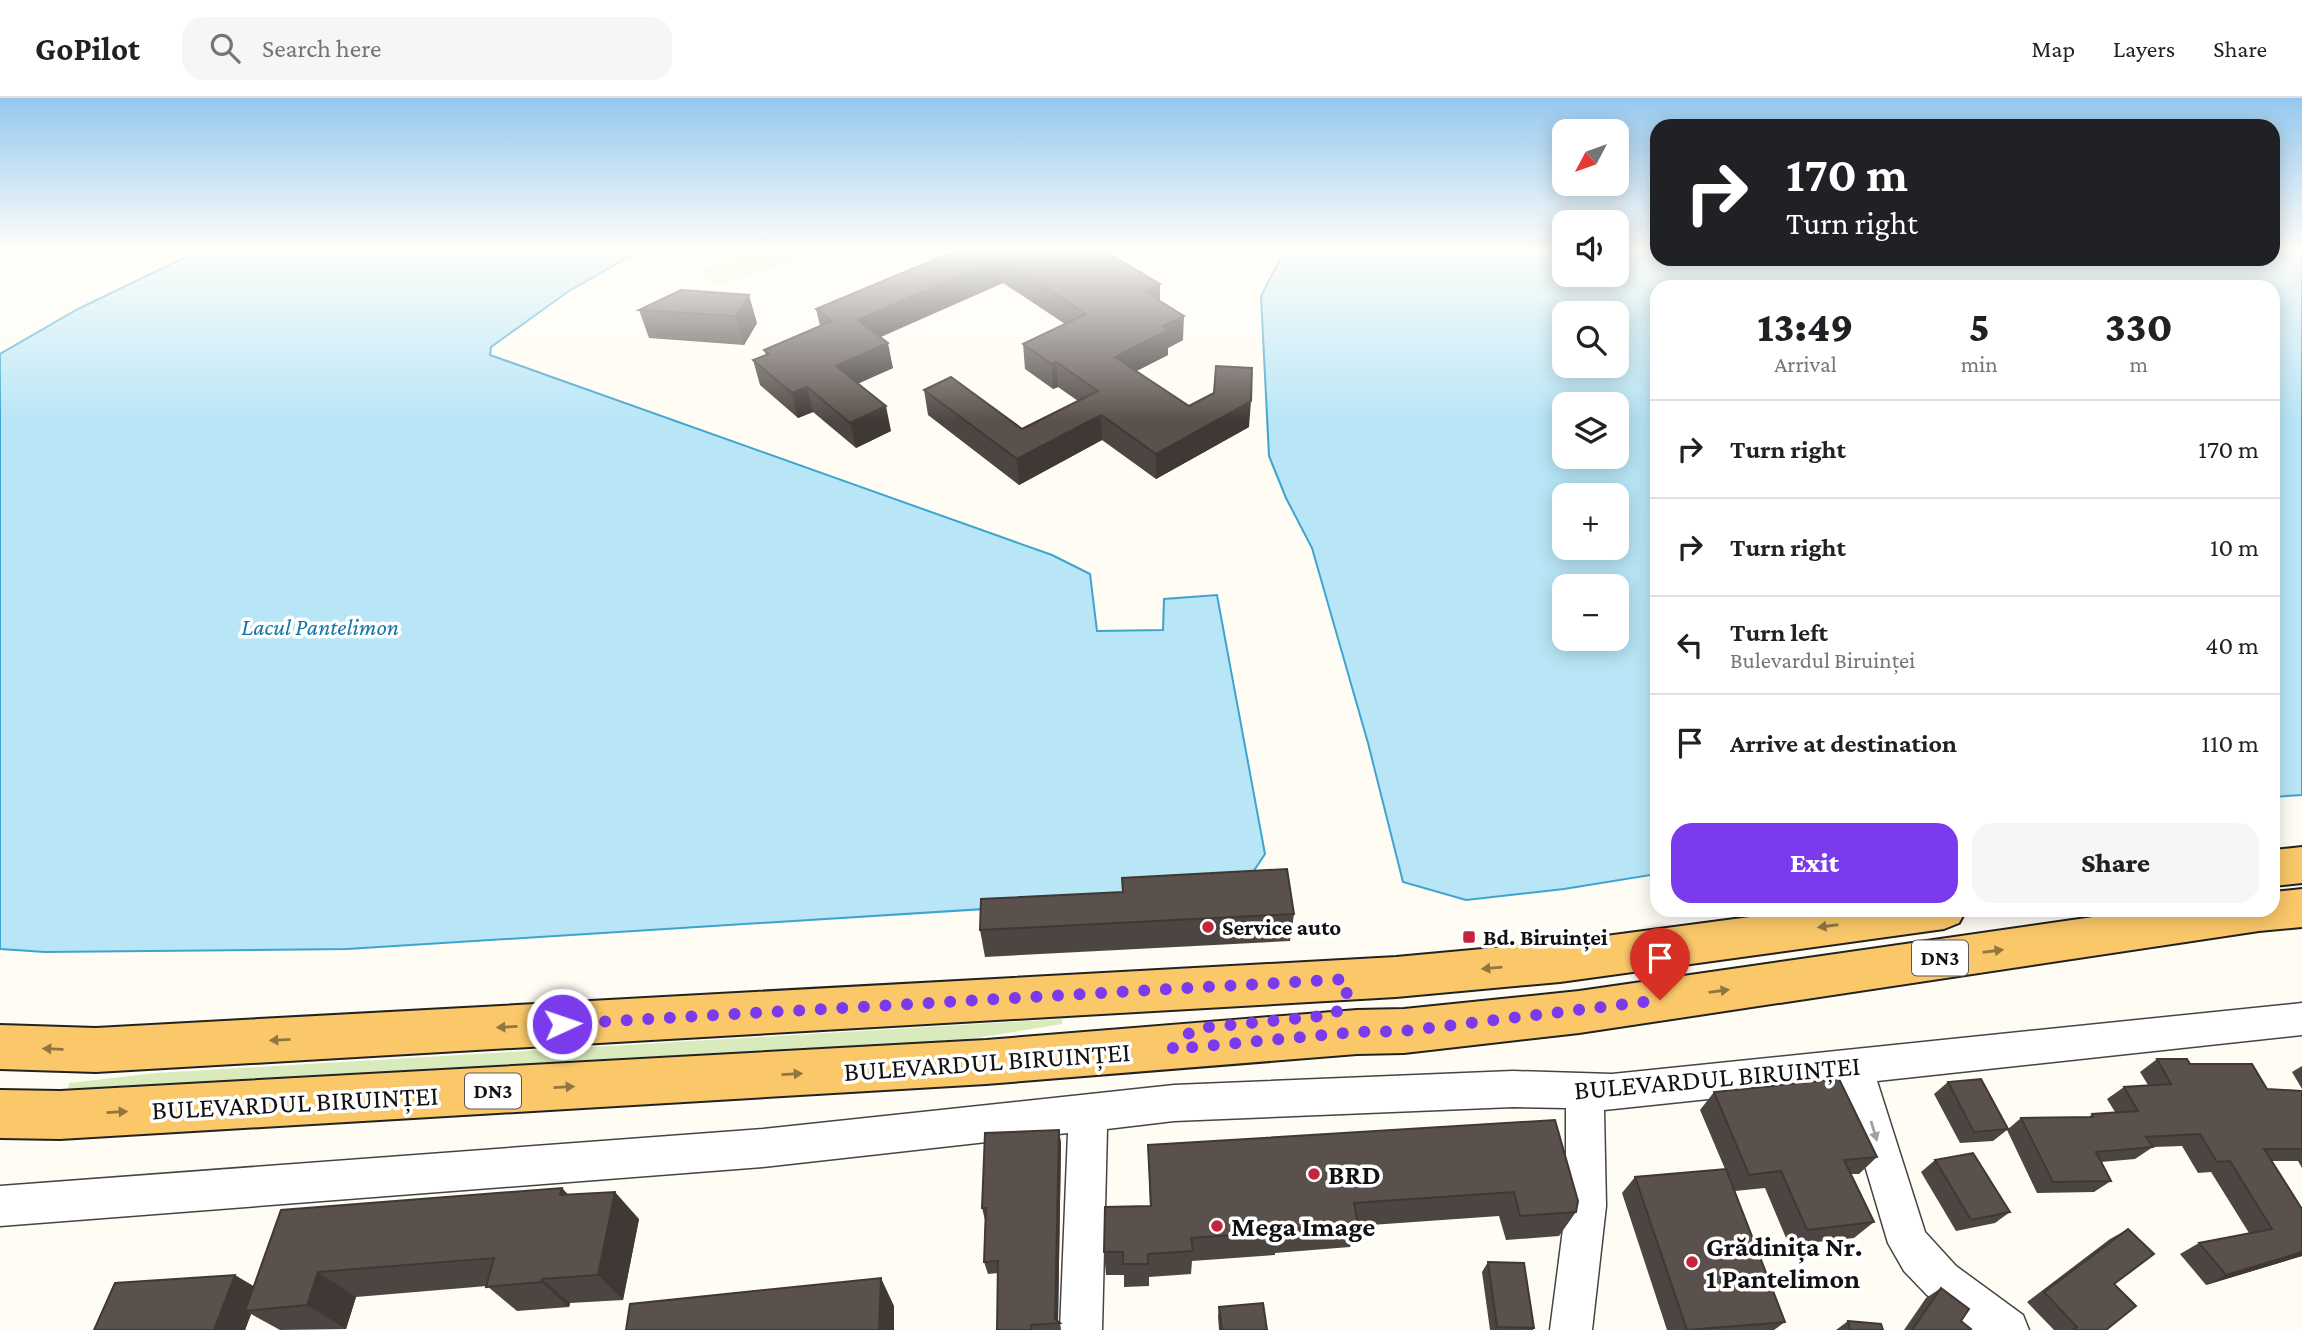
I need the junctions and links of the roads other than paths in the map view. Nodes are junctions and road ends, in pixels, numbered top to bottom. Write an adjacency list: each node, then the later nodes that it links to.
1 (2302, 865): 2 (main road)
2 (2280, 867)
3 (2302, 908): 4 (main road, BULEVARDUL BIRUINȚEI / DN3, one-way to 3)
4 (2280, 910)
5 (1892, 917): 7 (main road, DN3, one-way to 7)
6 (2225, 917): 10 (main road, BULEVARDUL BIRUINȚEI / DN3, one-way to 6)
7 (1346, 979): 9 (main road, DN3, one-way to 9); 10 (main road)
8 (2302, 1019): 11 (street, BULEVARDUL BIRUINȚEI)
9 (0, 1047)
10 (1172, 1049): 14 (main road, BULEVARDUL BIRUINȚEI / DN3, one-way to 10)
11 (1854, 1066): 12 (street, BULEVARDUL BIRUINȚEI); 18 (street, one-way to 18)
12 (1585, 1092): 13 (street, BULEVARDUL BIRUINȚEI); 17 (street)
13 (1088, 1111): 15 (street, BULEVARDUL BIRUINȚEI); 16 (street)
14 (0, 1114)
15 (0, 1206)
16 (1080, 1330)
17 (1571, 1330)
18 (2008, 1330)

